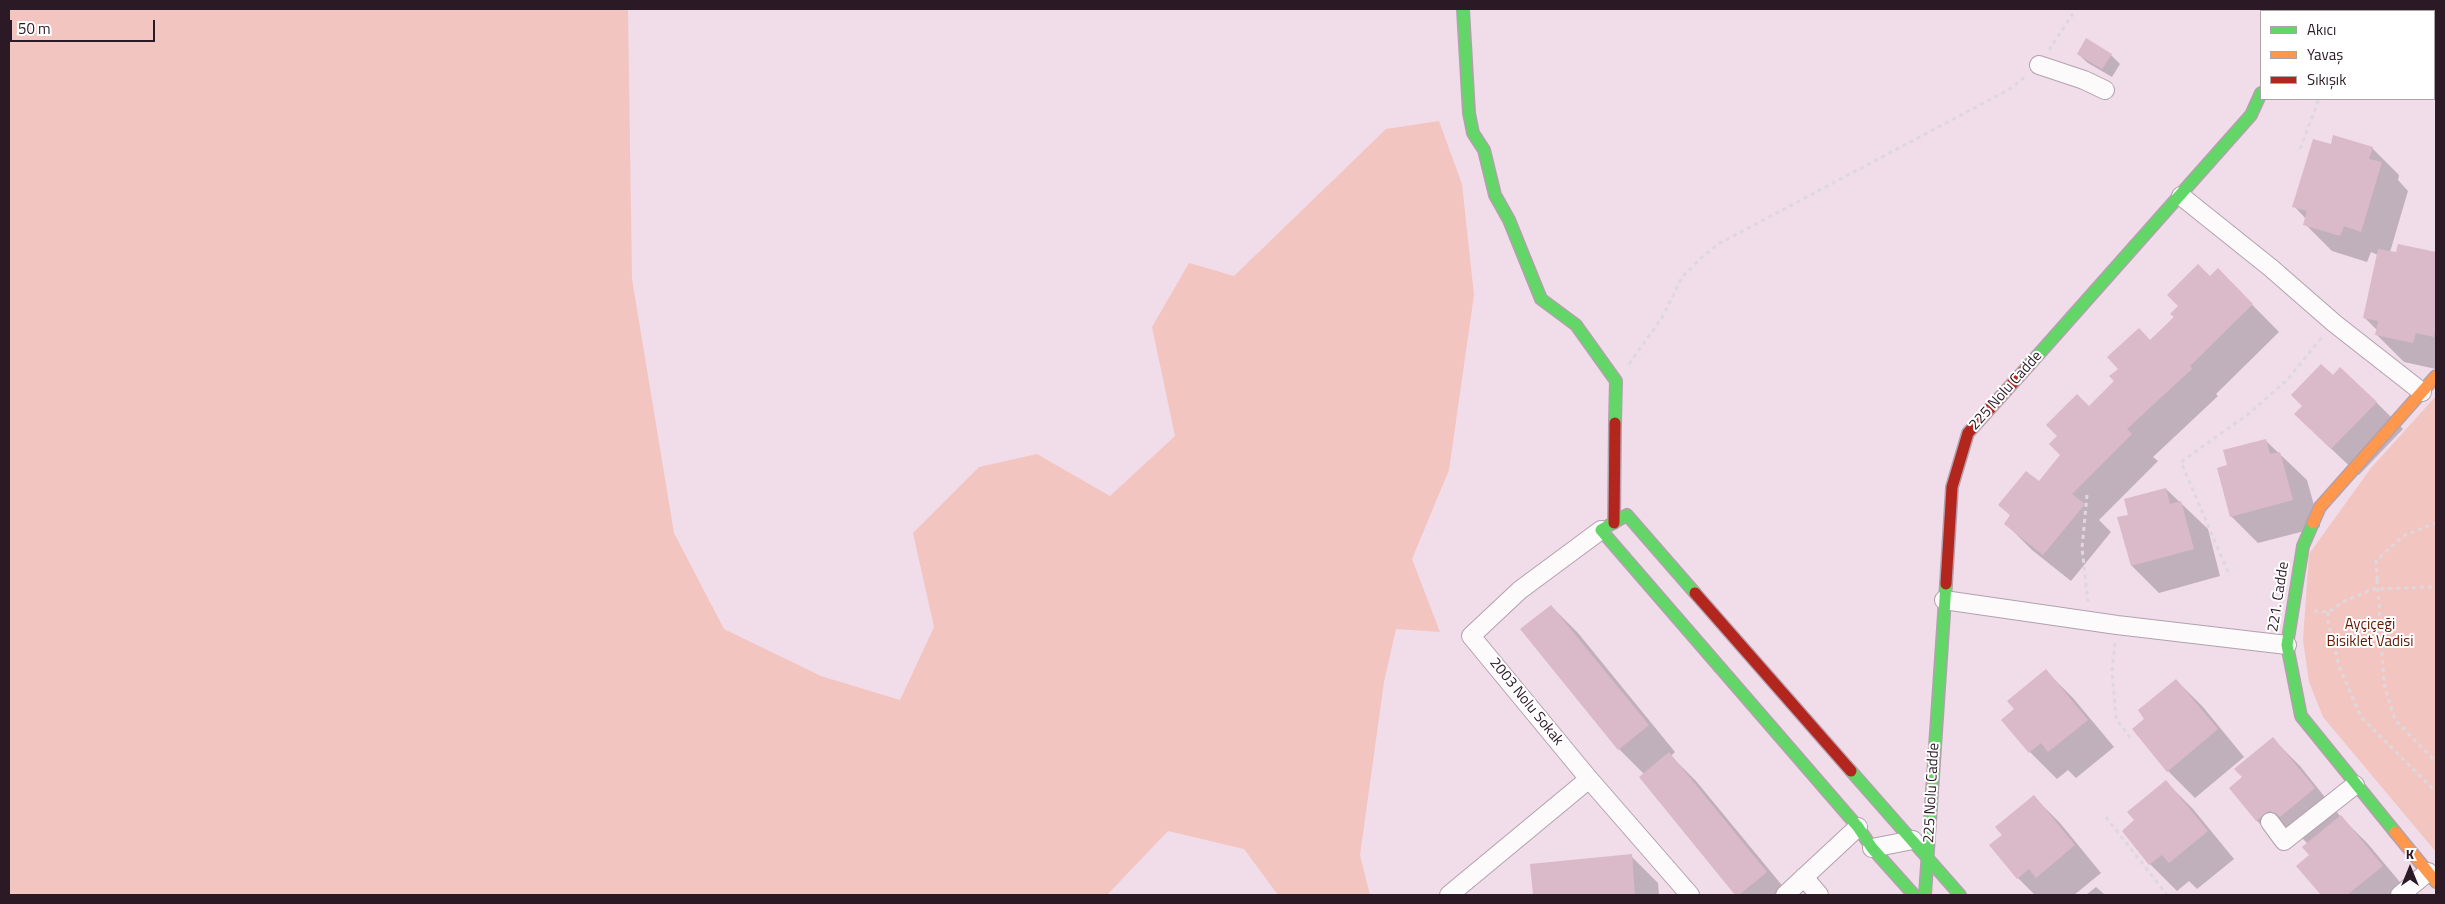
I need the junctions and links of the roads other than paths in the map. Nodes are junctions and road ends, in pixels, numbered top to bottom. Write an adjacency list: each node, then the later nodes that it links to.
1 (1463, 9): 8 (street)
2 (2039, 65): 3 (street)
3 (2105, 90)
4 (2260, 95): 5 (street, 225 Nolu Cadde)
5 (2181, 196): 7 (street); 9 (street, 225 Nolu Cadde)
6 (2436, 376): 7 (street, 221. Cadde)
7 (2422, 392): 10 (street, 221. Cadde)
8 (1608, 526): 11 (street, 2003 Nolu Sokak); 14 (street); 15 (street)
9 (1944, 600): 10 (street); 17 (street, 225 Nolu Cadde)
10 (2287, 644): 12 (street, 221. Cadde)
11 (1589, 779): 20 (street); 21 (street, 2003 Nolu Sokak)
12 (2355, 785): 13 (street); 19 (street, 221. Cadde)
13 (2270, 822)
14 (1858, 826): 16 (street); 18 (street)
15 (1913, 840): 16 (street); 17 (street)
16 (1872, 848): 24 (street)
17 (1929, 857): 25 (street, 225 Nolu Cadde); 26 (street)
18 (1804, 877): 22 (street); 23 (street)
19 (2432, 877): 27 (street)
20 (1449, 895)
21 (1690, 895)
22 (1785, 895)
23 (1819, 895)
24 (1914, 895)
25 (1925, 895)
26 (1960, 895)
27 (2400, 895)

